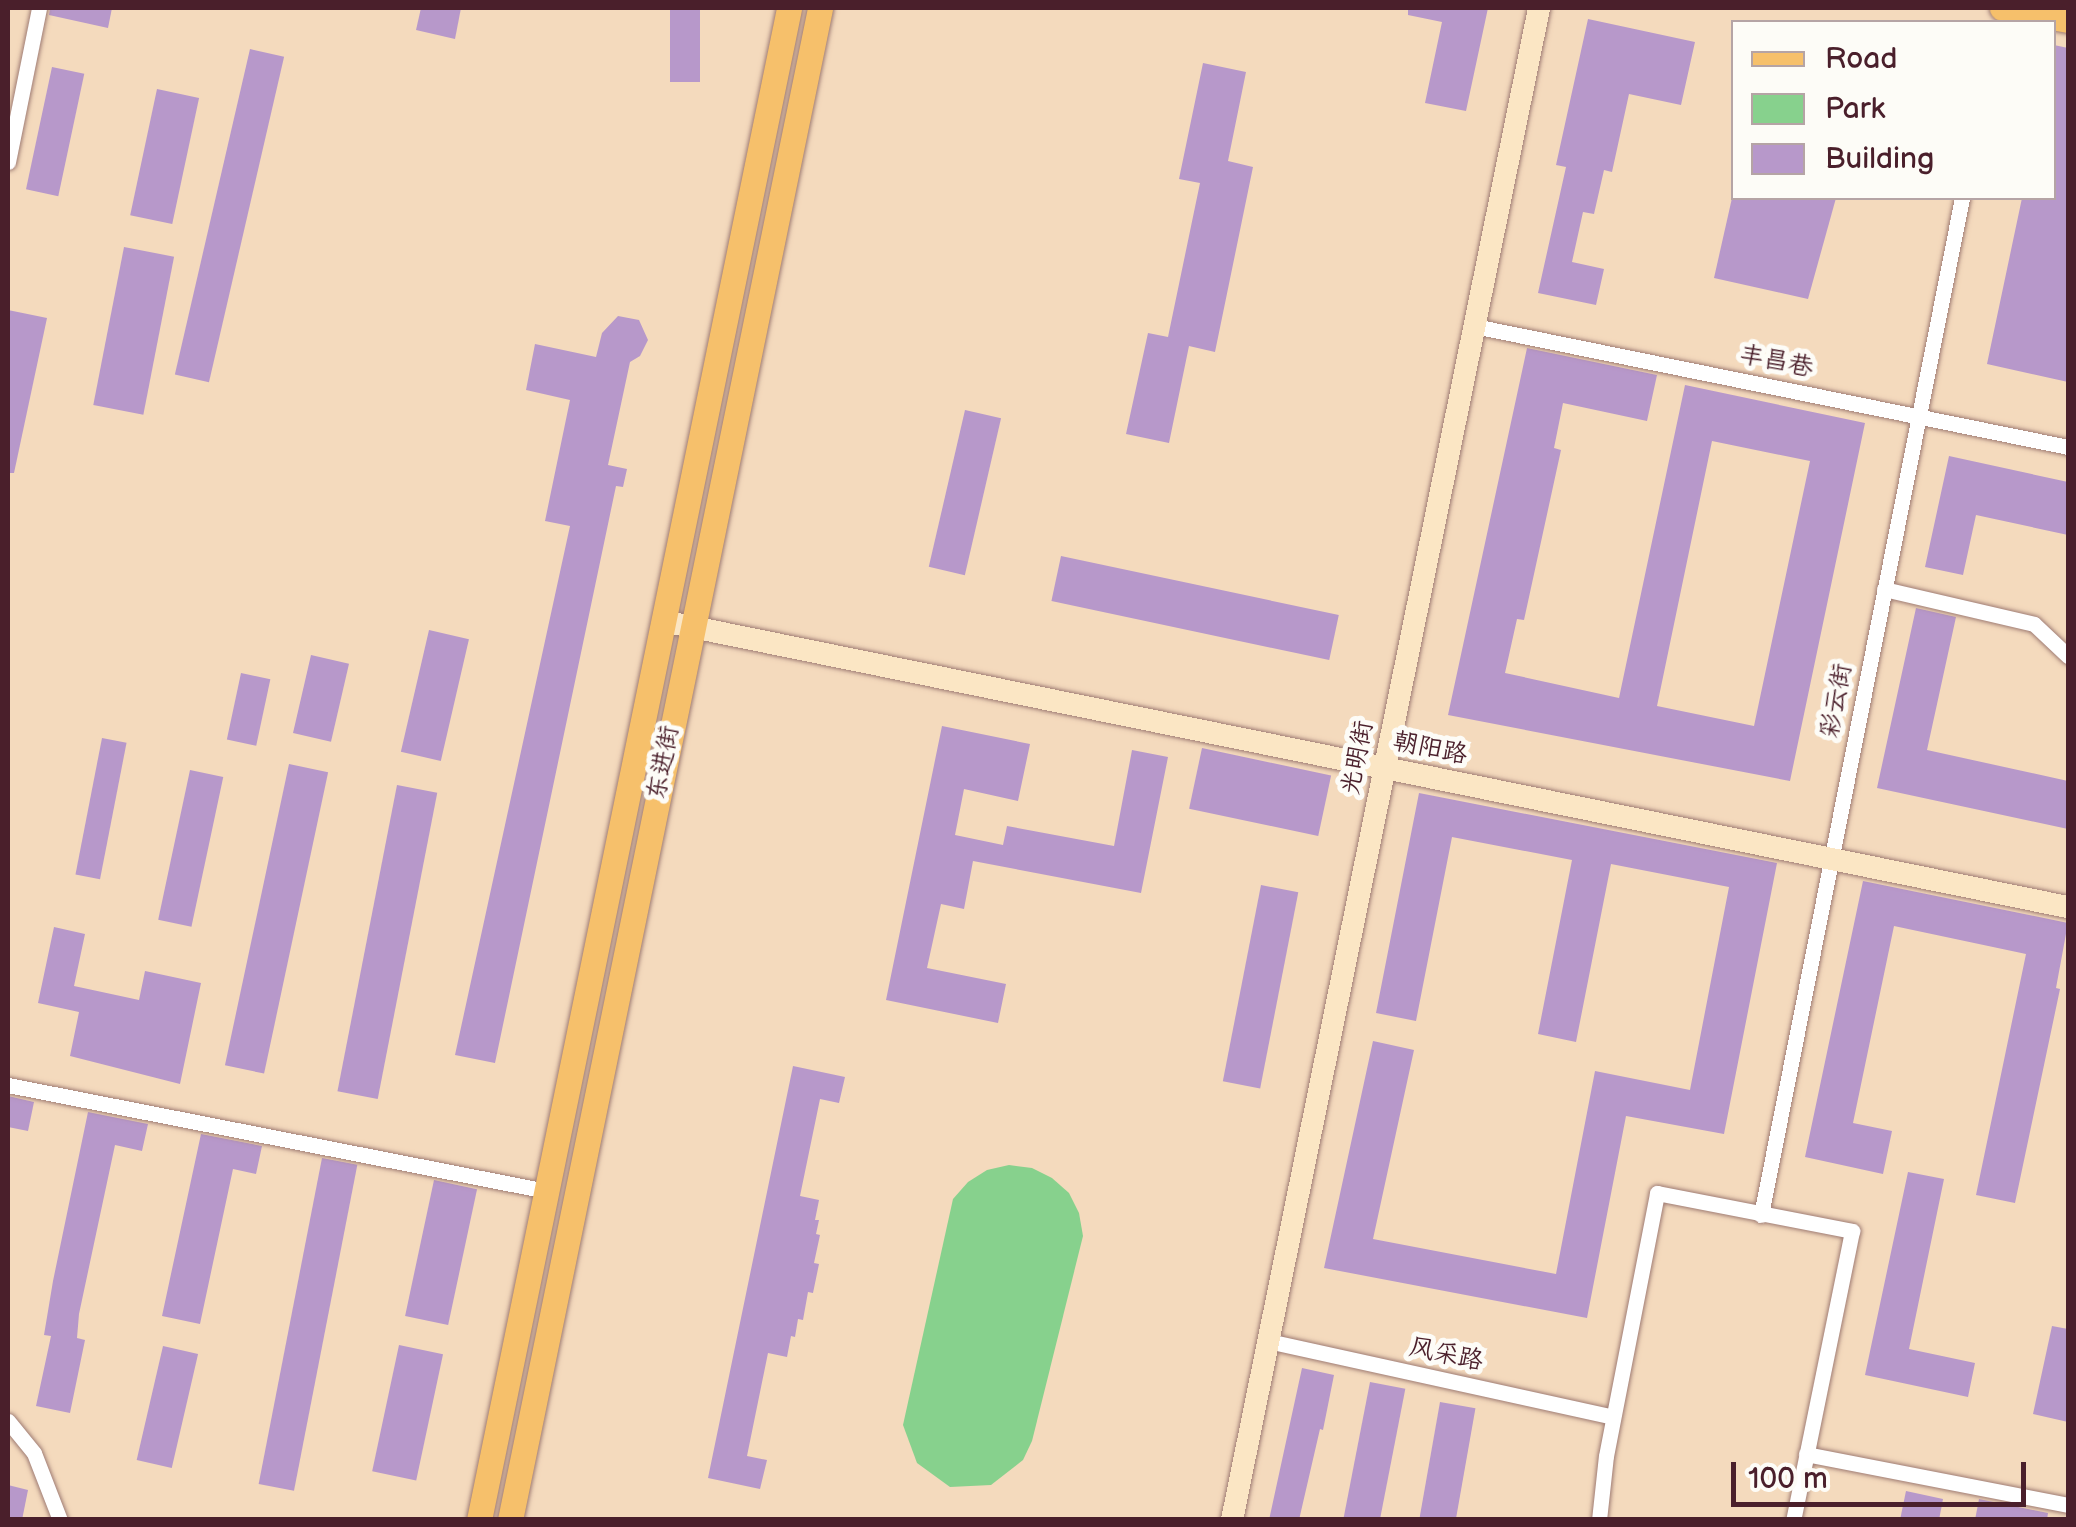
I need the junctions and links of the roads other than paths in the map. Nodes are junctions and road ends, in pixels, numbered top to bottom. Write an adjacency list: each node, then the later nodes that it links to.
1 (39, 8): 7 (street)
2 (789, 8): 13 (main road, 东进街)
3 (820, 8): 14 (main road, 东进街)
4 (1539, 8): 9 (main road, 光明街)
5 (2001, 8): 6 (main road)
6 (2068, 20)
7 (8, 162)
8 (1962, 200): 10 (street, 彩云街)
9 (1474, 326): 10 (street, 丰昌巷); 16 (main road, 光明街)
10 (1918, 416): 11 (street, 丰昌巷); 12 (street, 彩云街)
11 (2068, 447)
12 (1884, 589): 15 (street); 17 (street, 彩云街)
13 (663, 621): 14 (main road, 朝阳路); 20 (main road, 东进街)
14 (692, 627): 16 (main road, 朝阳路); 29 (main road, 东进街)
15 (2068, 656)
16 (1384, 768): 17 (main road, 朝阳路); 22 (main road, 光明街)
17 (1831, 858): 18 (main road, 朝阳路); 21 (street, 彩云街)
18 (2068, 907)
19 (8, 1085): 20 (street)
20 (547, 1191): 28 (main road, 东进街)
21 (1760, 1214): 23 (street); 25 (street)
22 (1268, 1341): 23 (street, 风采路); 30 (main road, 光明街)
23 (1613, 1417): 31 (street)
24 (8, 1421): 27 (street)
25 (1806, 1454): 26 (street); 32 (street)
26 (2068, 1506)
27 (60, 1520)
28 (479, 1520)
29 (510, 1520)
30 (1232, 1520)
31 (1599, 1520)
32 (1793, 1520)

